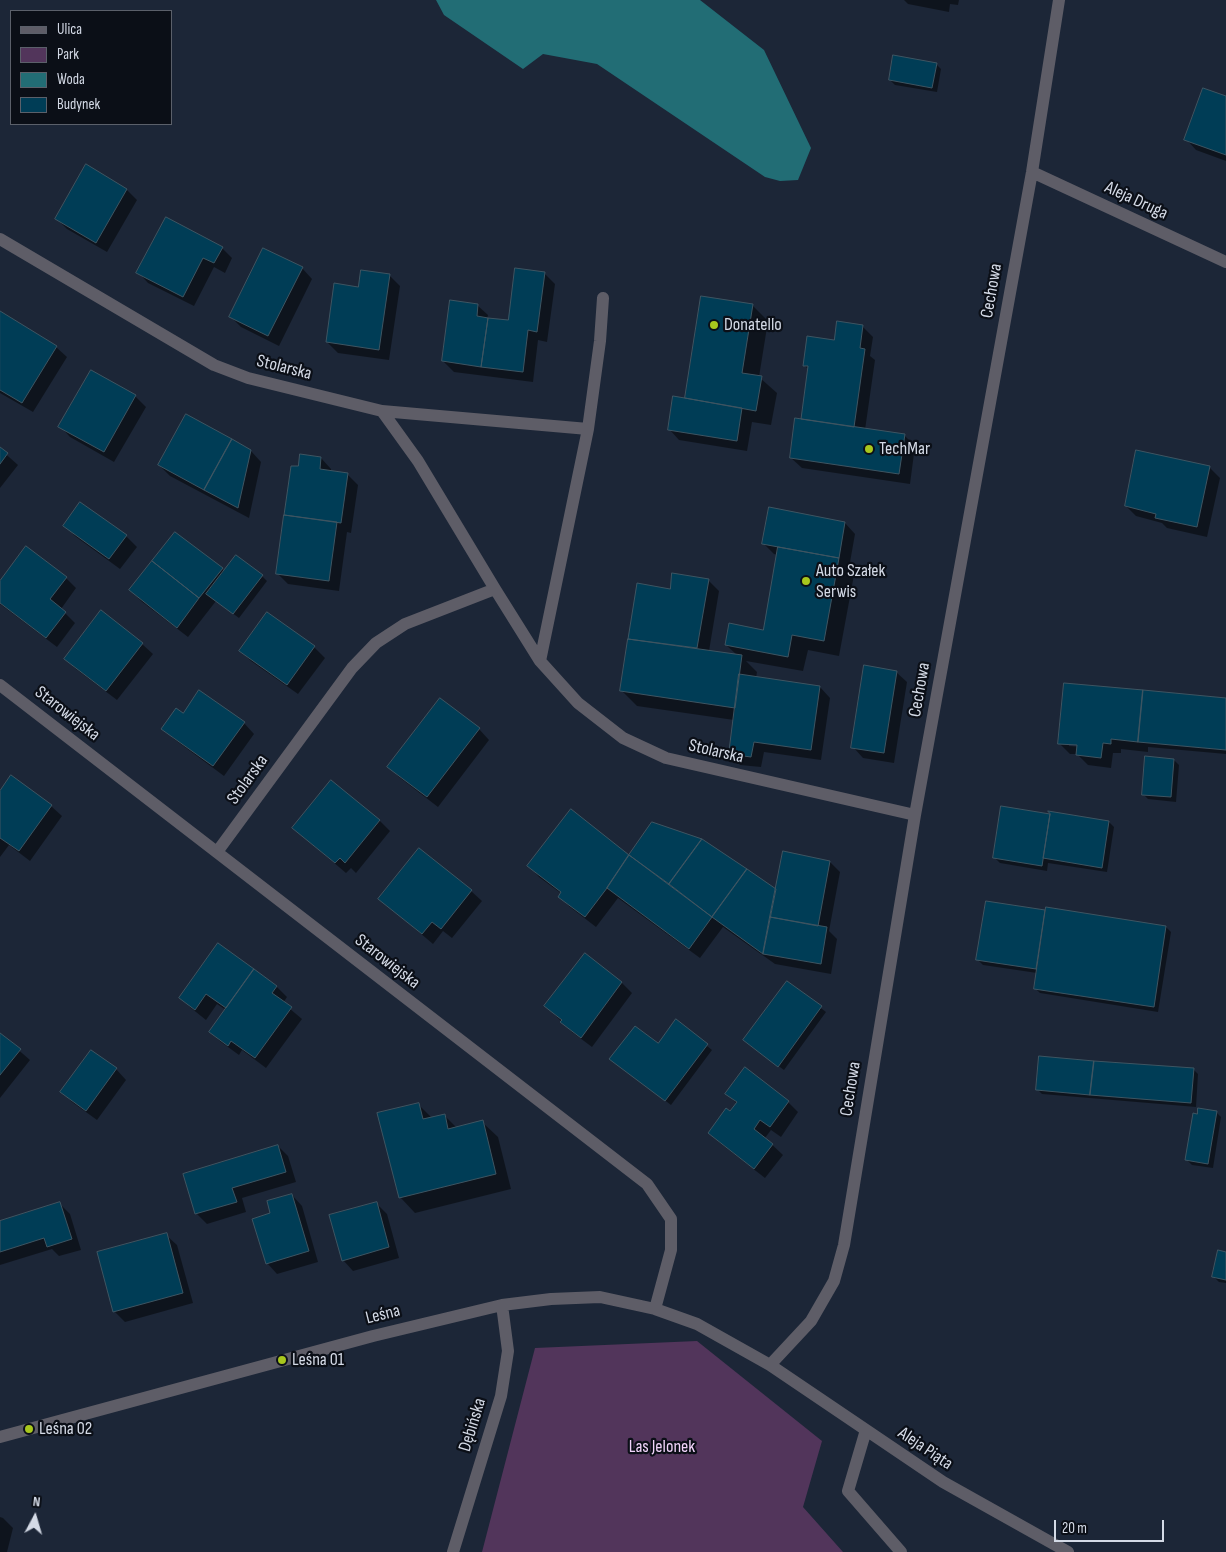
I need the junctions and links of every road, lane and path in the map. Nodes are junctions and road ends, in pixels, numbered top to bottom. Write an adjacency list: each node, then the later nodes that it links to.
1 (1059, 0): 2 (street, Cechowa)
2 (1032, 172): 4 (street, Aleja Druga); 11 (street, Cechowa)
3 (0, 239): 6 (street, Stolarska)
4 (1226, 262)
5 (603, 298): 7 (street)
6 (382, 411): 7 (street); 8 (street, Stolarska)
7 (588, 429): 9 (street)
8 (495, 590): 9 (street, Stolarska); 12 (street, Stolarska)
9 (540, 661): 11 (street, Stolarska)
10 (0, 685): 12 (street, Starowiejska)
11 (915, 815): 15 (street, Cechowa)
12 (217, 852): 14 (street, Starowiejska)
13 (502, 1305): 14 (street, Leśna); 17 (street, Leśna); 18 (street, Dębińska)
14 (655, 1309): 15 (street, Leśna)
15 (770, 1365): 16 (street, Aleja Piąta)
16 (866, 1430): 19 (street); 20 (street, Aleja Piąta)
17 (0, 1437)
18 (453, 1552)
19 (901, 1552)
20 (1068, 1552)

